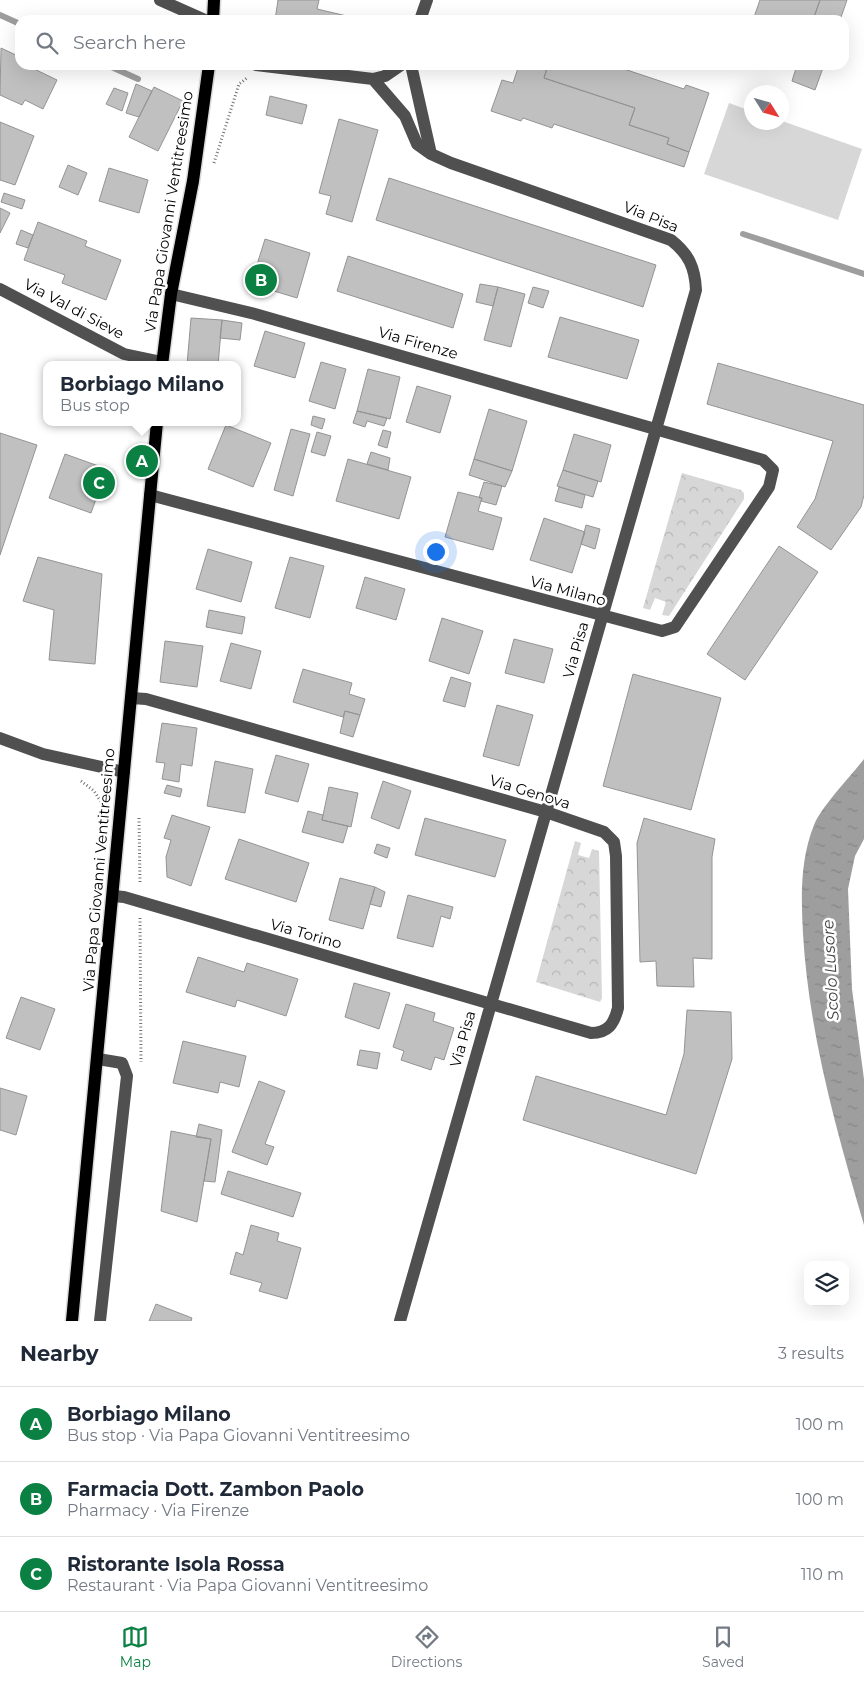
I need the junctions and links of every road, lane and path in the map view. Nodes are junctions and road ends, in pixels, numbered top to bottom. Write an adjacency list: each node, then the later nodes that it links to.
1 (160, 0): 4 (street)
2 (214, 0): 5 (main road)
3 (427, 0): 6 (street)
4 (194, 15)
5 (213, 15)
6 (422, 15)
7 (208, 70): 16 (main road, Via Papa Giovanni Ventitreesimo)
8 (298, 70): 12 (street)
9 (393, 70): 12 (street)
10 (412, 70): 13 (street)
11 (250, 77): 14 (path)
12 (373, 79): 13 (street, Via Pisa)
13 (431, 154): 20 (street, Via Pisa)
14 (213, 168)
15 (0, 288): 17 (street, Via Val di Sieve)
16 (171, 294): 18 (main road, Via Papa Giovanni Ventitreesimo); 20 (street, Via Firenze)
17 (151, 361)
18 (162, 361)
19 (157, 426): 21 (main road, Via Papa Giovanni Ventitreesimo)
20 (656, 427): 22 (street, Via Pisa); 22 (street, Via Milano)
21 (150, 495): 22 (street, Via Milano); 23 (main road, Via Papa Giovanni Ventitreesimo)
22 (602, 617): 28 (street, Via Pisa)
23 (131, 698): 25 (main road, Via Papa Giovanni Ventitreesimo); 28 (street, Via Genova)
24 (0, 738): 25 (street)
25 (124, 772): 29 (main road, Via Papa Giovanni Ventitreesimo)
26 (78, 780): 27 (path)
27 (104, 810)
28 (546, 812): 30 (street, Via Pisa); 30 (street, Via Genova)
29 (113, 896): 30 (street, Via Torino); 31 (main road, Via Papa Giovanni Ventitreesimo)
30 (490, 1004): 34 (street, Via Pisa)
31 (98, 1059): 32 (main road, Via Papa Giovanni Ventitreesimo); 33 (street)
32 (72, 1321)
33 (100, 1321)
34 (400, 1321)

